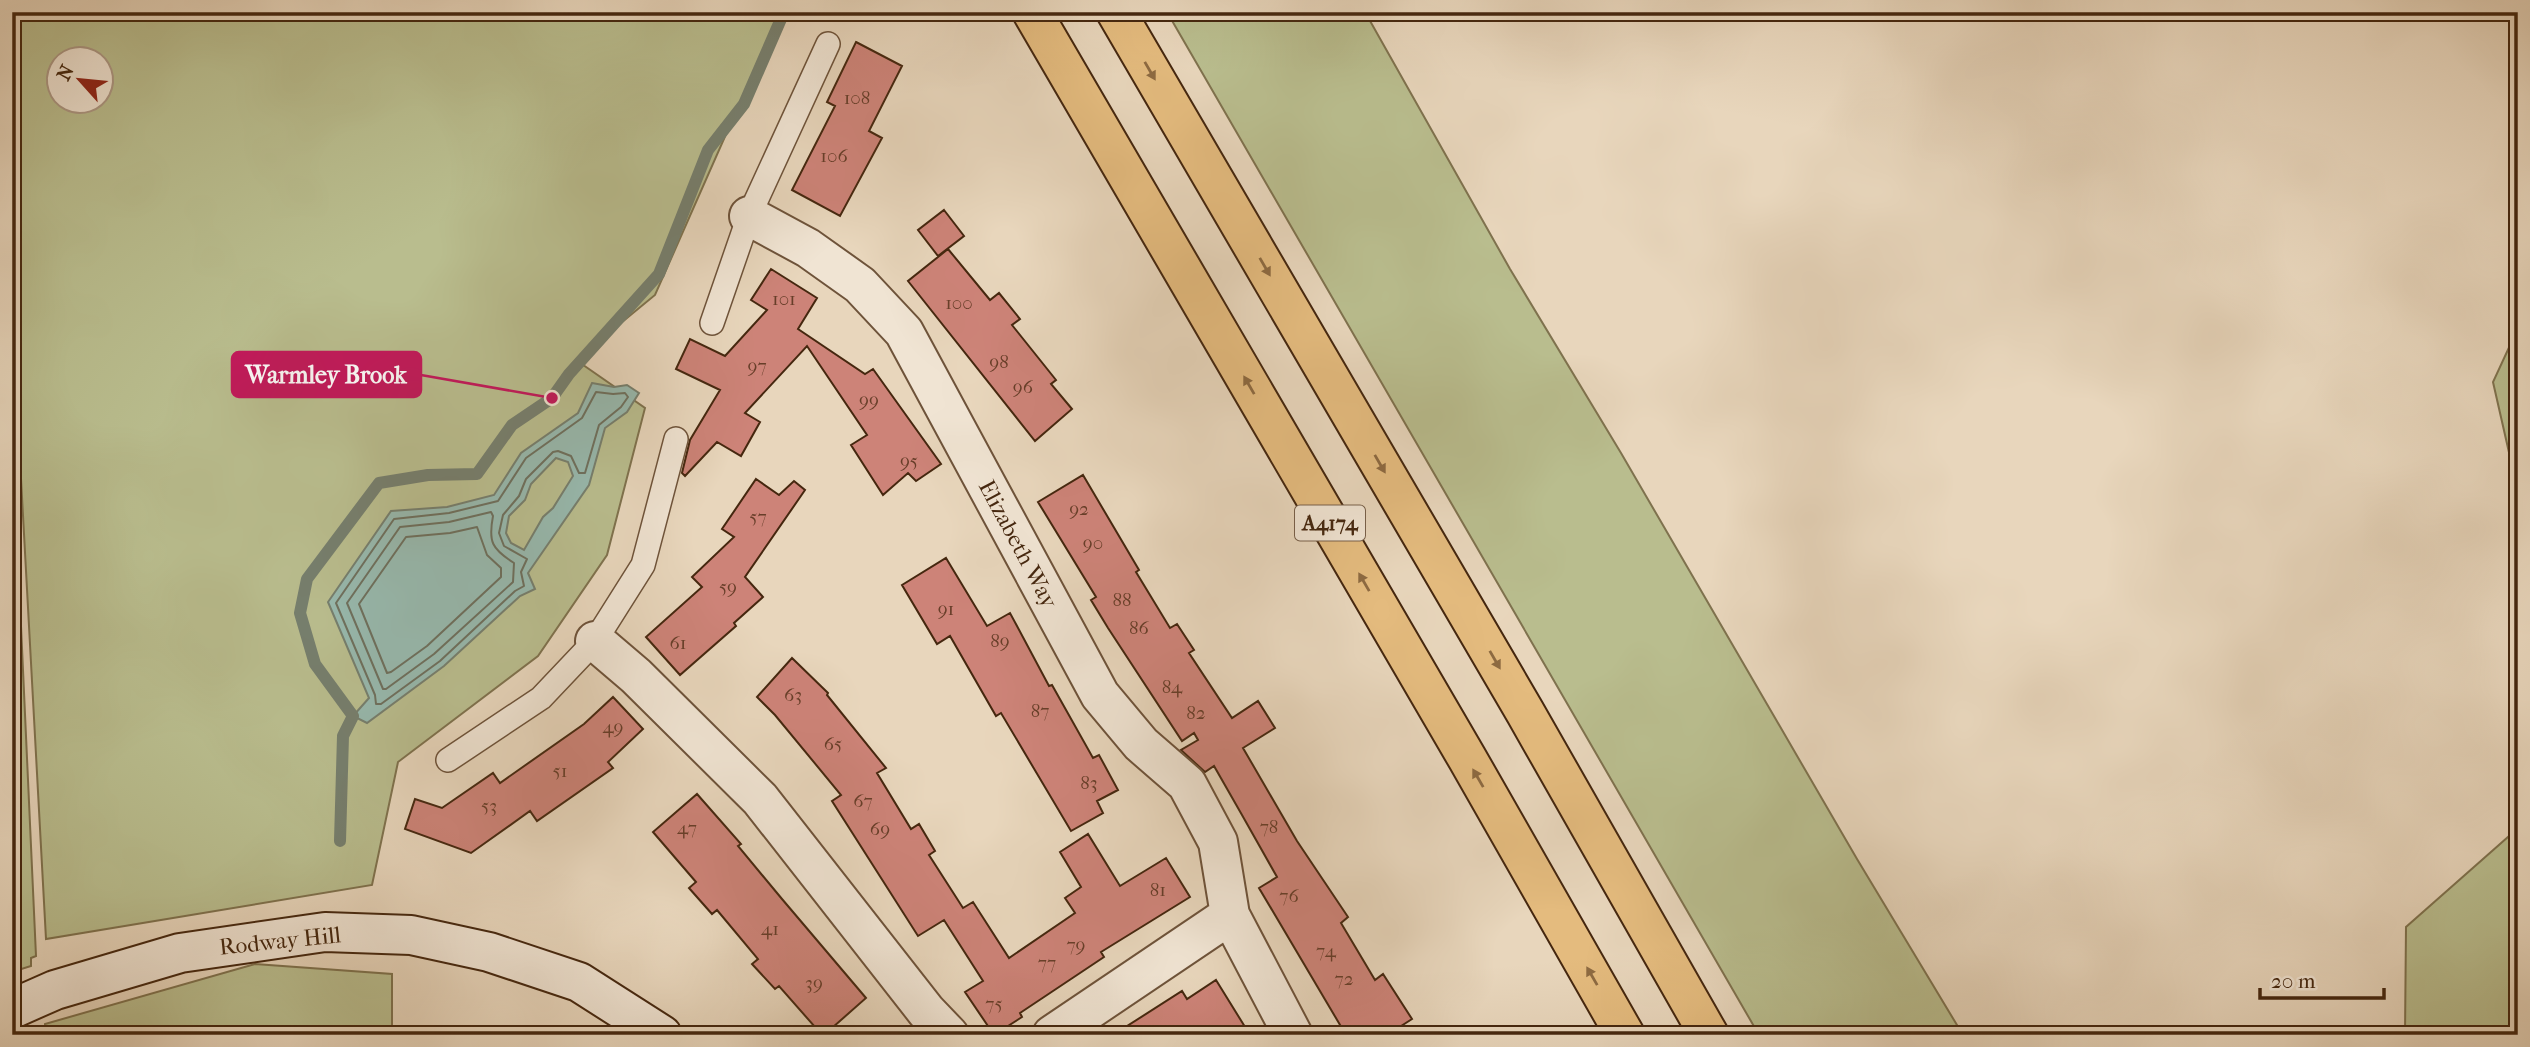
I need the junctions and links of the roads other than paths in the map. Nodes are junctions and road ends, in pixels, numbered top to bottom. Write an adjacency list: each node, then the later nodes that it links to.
1 (1032, 12): 15 (highway, A4174, one-way to 1)
2 (1116, 12): 16 (highway, A4174, one-way to 16)
3 (828, 44): 4 (lane)
4 (749, 216): 5 (lane); 9 (street, Elizabeth Way)
5 (712, 323)
6 (676, 439): 7 (lane)
7 (595, 641): 8 (lane); 12 (street)
8 (448, 760)
9 (1230, 915): 13 (street); 14 (street, Elizabeth Way)
10 (12, 1009): 11 (street, Rodway Hill)
11 (662, 1035)
12 (949, 1035)
13 (1052, 1035)
14 (1293, 1035)
15 (1625, 1035)
16 (1709, 1035)

